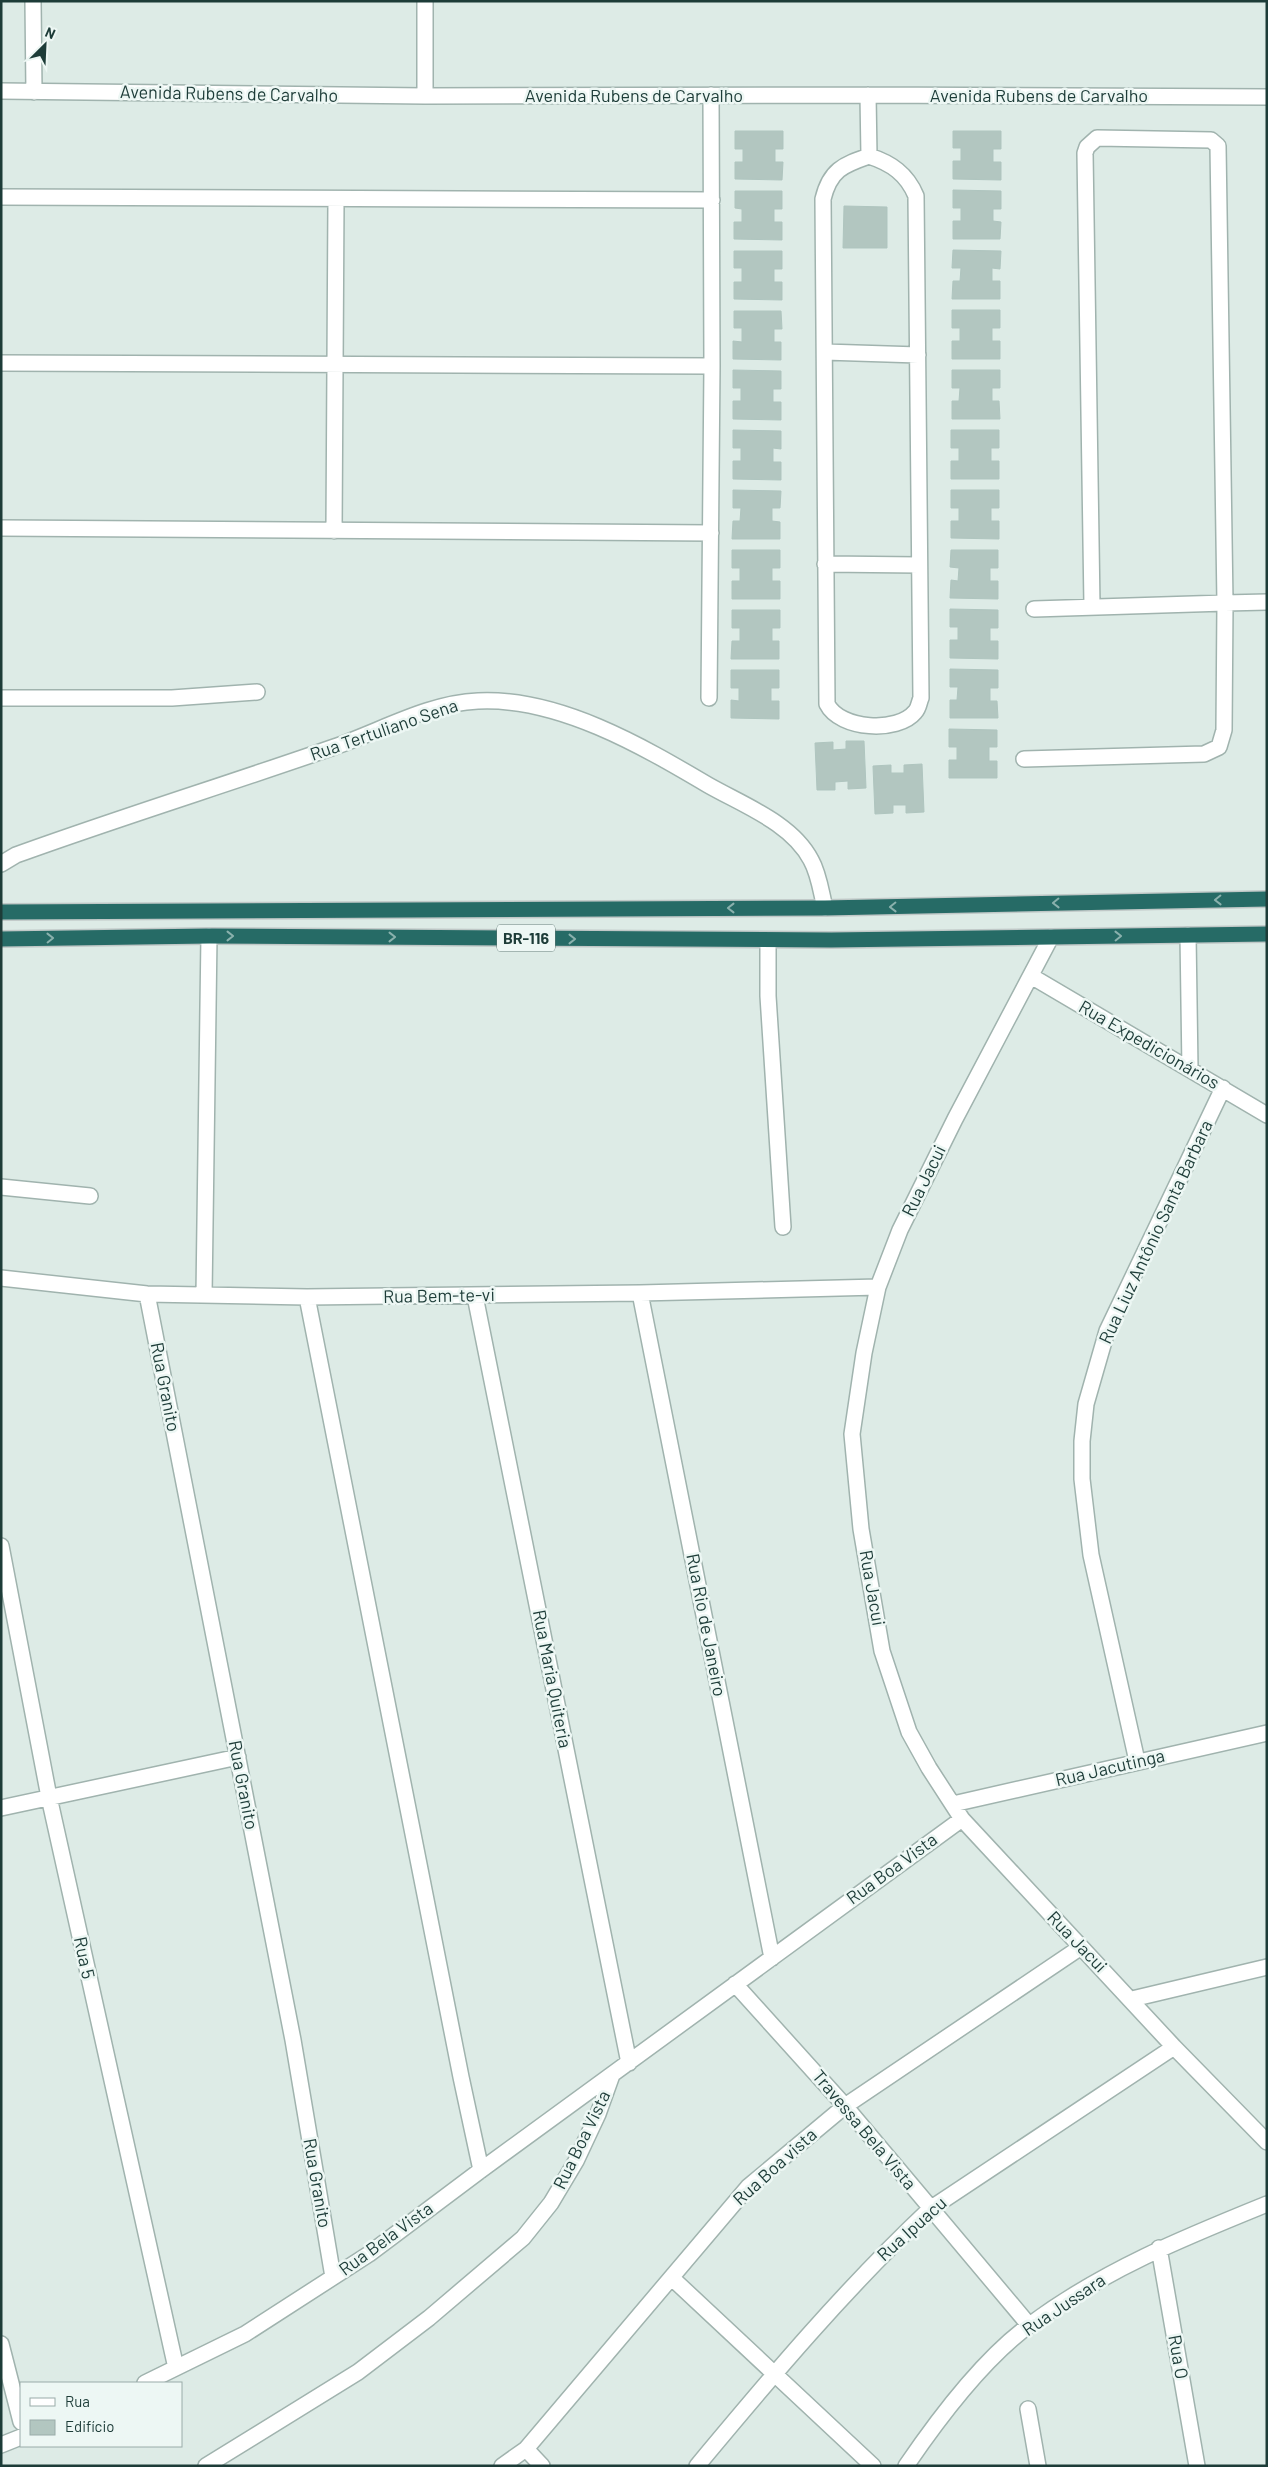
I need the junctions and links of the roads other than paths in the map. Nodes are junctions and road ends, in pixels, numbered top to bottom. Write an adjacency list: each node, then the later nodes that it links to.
1 (33, 1): 4 (street)
2 (425, 1): 7 (street)
3 (1, 91): 4 (street, Avenida Rubens de Carvalho)
4 (34, 92): 7 (street, Avenida Rubens de Carvalho)
5 (711, 95): 6 (street, Avenida Rubens de Carvalho); 7 (street, Avenida Rubens de Carvalho); 12 (street)
6 (868, 95): 8 (street, Avenida Rubens de Carvalho); 9 (street)
7 (425, 96)
8 (1267, 97)
9 (869, 156): 13 (street); 14 (street)
10 (1, 197): 11 (street)
11 (336, 200): 12 (street); 16 (street)
12 (712, 200): 17 (street)
13 (826, 352): 14 (street); 21 (street)
14 (918, 355): 22 (street)
15 (1, 363): 16 (street)
16 (335, 363): 17 (street); 19 (street)
17 (712, 366): 20 (street)
18 (1, 528): 19 (street)
19 (334, 531): 20 (street)
20 (711, 533): 29 (street)
21 (825, 564): 22 (street); 22 (street)
22 (919, 565)
23 (1267, 602): 24 (street)
24 (1225, 603): 25 (street); 25 (street); 30 (street)
25 (1092, 606): 26 (street)
26 (1034, 609)
27 (257, 692): 28 (street)
28 (1, 698)
29 (709, 698)
30 (1024, 759)
31 (1, 864): 33 (street, Rua Tertuliano Sena)
32 (1267, 899): 33 (highway, one-way to 33)
33 (825, 908): 34 (highway, one-way to 34)
34 (1, 912)
35 (1267, 934): 36 (highway)
36 (1188, 935): 38 (highway, one-way to 36); 42 (street)
37 (209, 936): 39 (highway, BR-116, one-way to 37); 40 (highway, BR-116, one-way to 40); 52 (street)
38 (1051, 937): 40 (highway, BR-116); 41 (street, Rua Jacui)
39 (1, 939)
40 (768, 940): 47 (street)
41 (1031, 976): 42 (street, Rua Expedicionários); 49 (street, Rua Jacui)
42 (1190, 1069): 43 (street, Rua Expedicionários)
43 (1224, 1088): 44 (street, Rua Expedicionários); 58 (street, Rua Liuz Antônio Santa Barbara)
44 (1267, 1115)
45 (1, 1187): 46 (street)
46 (90, 1196)
47 (783, 1227)
48 (1, 1278): 51 (street, Rua Bem-te-vi)
49 (878, 1287): 50 (street, Rua Bem-te-vi); 60 (street, Rua Jacui)
50 (640, 1293): 53 (street, Rua Bem-te-vi); 64 (street, Rua Rio de Janeiro)
51 (147, 1294): 52 (street, Rua Bem-te-vi); 57 (street, Rua Granito)
52 (204, 1295): 54 (street, Rua Bem-te-vi)
53 (475, 1296): 54 (street, Rua Bem-te-vi); 69 (street, Rua Maria Quiteria)
54 (307, 1297): 73 (street)
55 (1, 1546): 59 (street, Rua 5)
56 (1267, 1733): 58 (street, Rua Jacutinga)
57 (238, 1757): 59 (street); 77 (street, Rua Granito)
58 (1137, 1761): 60 (street, Rua Jacutinga)
59 (49, 1797): 61 (street); 81 (street, Rua 5)
60 (952, 1804): 62 (street, Rua Jacui)
61 (1, 1808)
62 (962, 1819): 63 (street, Rua Jacui); 64 (street, Rua Boa Vista)
63 (1080, 1947): 67 (street, Rua Jacui); 71 (street, Rua Boa vista)
64 (772, 1958): 66 (street, Rua Boa Vista)
65 (1267, 1967): 67 (street)
66 (735, 1984): 69 (street, Rua Boa Vista); 71 (street, Travessa Bela Vista)
67 (1132, 1999): 68 (street, Rua Jacui)
68 (1174, 2047): 72 (street, Rua Jacui); 75 (street, Rua Ipuacu)
69 (629, 2062): 70 (street, Rua Boa Vista)
70 (612, 2074): 73 (street, Rua Bela Vista); 89 (street, Rua Boa Vista)
71 (846, 2106): 75 (street, Travessa Bela Vista); 78 (street, Rua Boa vista)
72 (1267, 2142)
73 (481, 2170): 77 (street, Rua Bela Vista)
74 (1267, 2204): 76 (street, Rua Jussara)
75 (930, 2208): 79 (street, Travessa Bela Vista); 82 (street, Rua Ipuacu)
76 (1159, 2248): 79 (street, Rua Jussara); 96 (street, Rua O)
77 (333, 2277): 81 (street, Rua Bela Vista)
78 (672, 2278): 82 (street); 88 (street, Rua Boa vista)
79 (1030, 2325): 94 (street, Rua Jussara)
80 (1, 2344): 85 (street)
81 (176, 2368): 83 (street, Rua Bela Vista)
82 (775, 2372): 92 (street, Rua Ipuacu); 93 (street)
83 (147, 2382)
84 (1028, 2409): 95 (street)
85 (20, 2418)
86 (20, 2437): 87 (street)
87 (1, 2445)
88 (526, 2449): 90 (street, Rua Boa vista); 91 (street)
89 (206, 2466)
90 (502, 2466)
91 (542, 2466)
92 (697, 2466)
93 (873, 2466)
94 (906, 2466)
95 (1038, 2466)
96 (1197, 2466)

